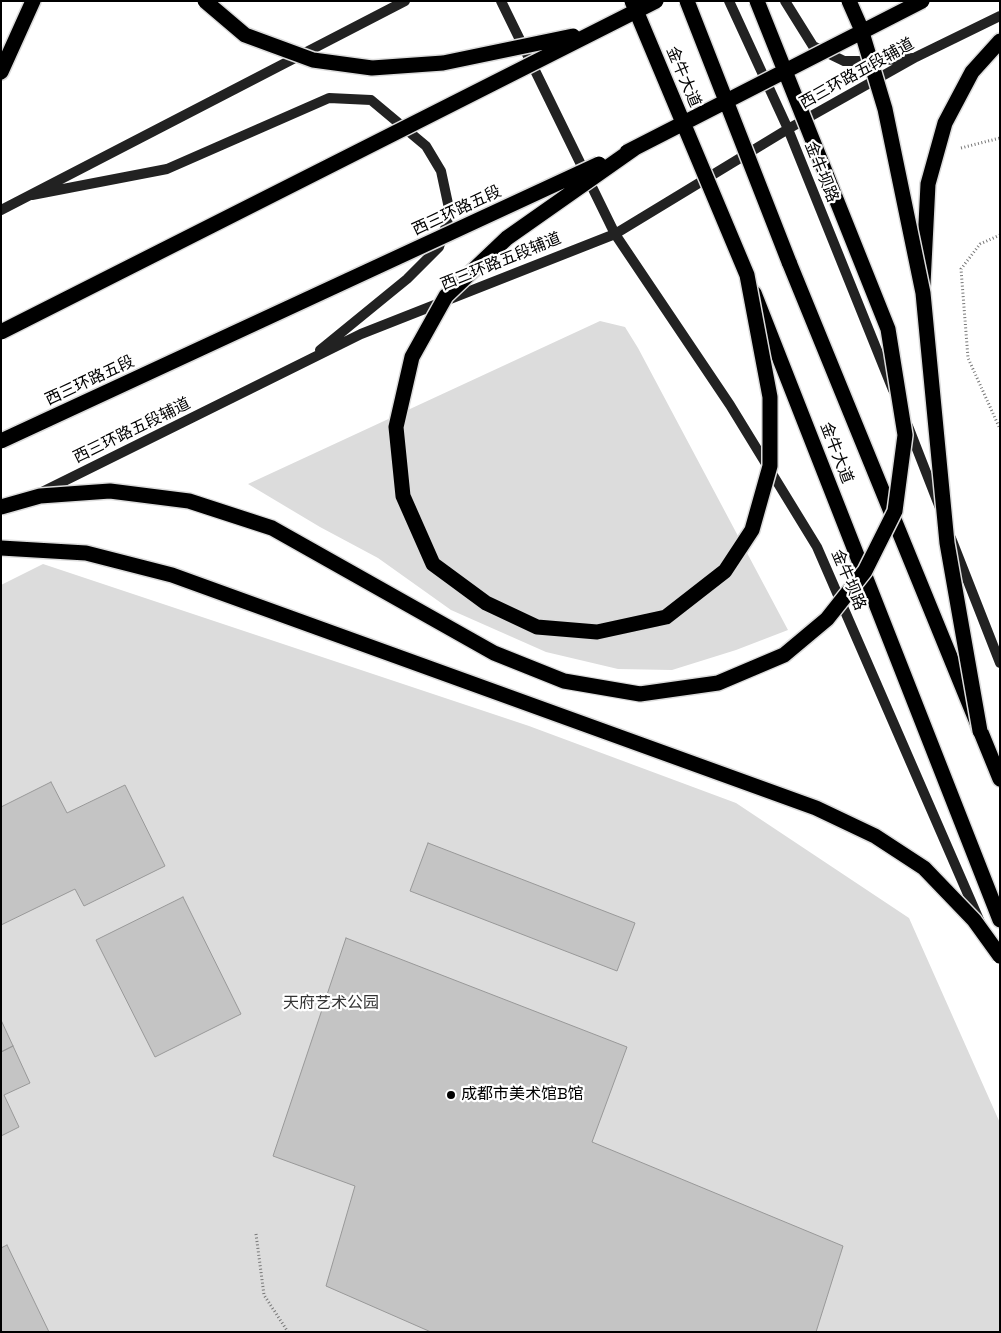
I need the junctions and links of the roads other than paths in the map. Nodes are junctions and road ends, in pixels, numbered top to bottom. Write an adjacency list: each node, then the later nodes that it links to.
1 (33, 1): 17 (highway)
2 (205, 1): 14 (highway, bridge)
3 (405, 1): 20 (main road)
4 (501, 1): 22 (main road, 金牛坝路)
5 (632, 1): 23 (highway, 金牛大道, bridge)
6 (656, 1): 14 (highway, bridge)
7 (687, 1): 32 (highway, 金牛大道, bridge)
8 (729, 1): 18 (main road, 金牛坝路)
9 (757, 1): 28 (highway, bridge)
10 (785, 1): 16 (main road)
11 (849, 1): 24 (highway, bridge)
12 (922, 1): 19 (highway, 西三环路五段, bridge)
13 (1000, 16): 16 (main road, 西三环路五段辅道)
14 (594, 32): 25 (highway, bridge)
15 (1000, 41): 24 (highway, bridge)
16 (916, 57): 18 (main road, 西三环路五段辅道)
17 (1, 72)
18 (788, 129): 22 (main road, 西三环路五段辅道); 31 (main road, 金牛坝路)
19 (636, 148): 23 (highway, bridge); 27 (highway, 西三环路五段, bridge)
20 (32, 195): 21 (main road); 26 (main road)
21 (1, 210)
22 (615, 234): 26 (main road, 西三环路五段辅道); 36 (main road, 金牛坝路)
23 (747, 275): 34 (highway, 金牛大道, bridge)
24 (923, 292): 32 (highway, bridge)
25 (1, 332)
26 (306, 362): 29 (main road, 西三环路五段辅道)
27 (1, 441)
28 (1, 507)
29 (1, 512)
30 (1, 548): 35 (highway, bridge)
31 (1000, 663)
32 (980, 730): 33 (highway, 金牛大道)
33 (1000, 779)
34 (1000, 920)
35 (1000, 956)
36 (1000, 967)

